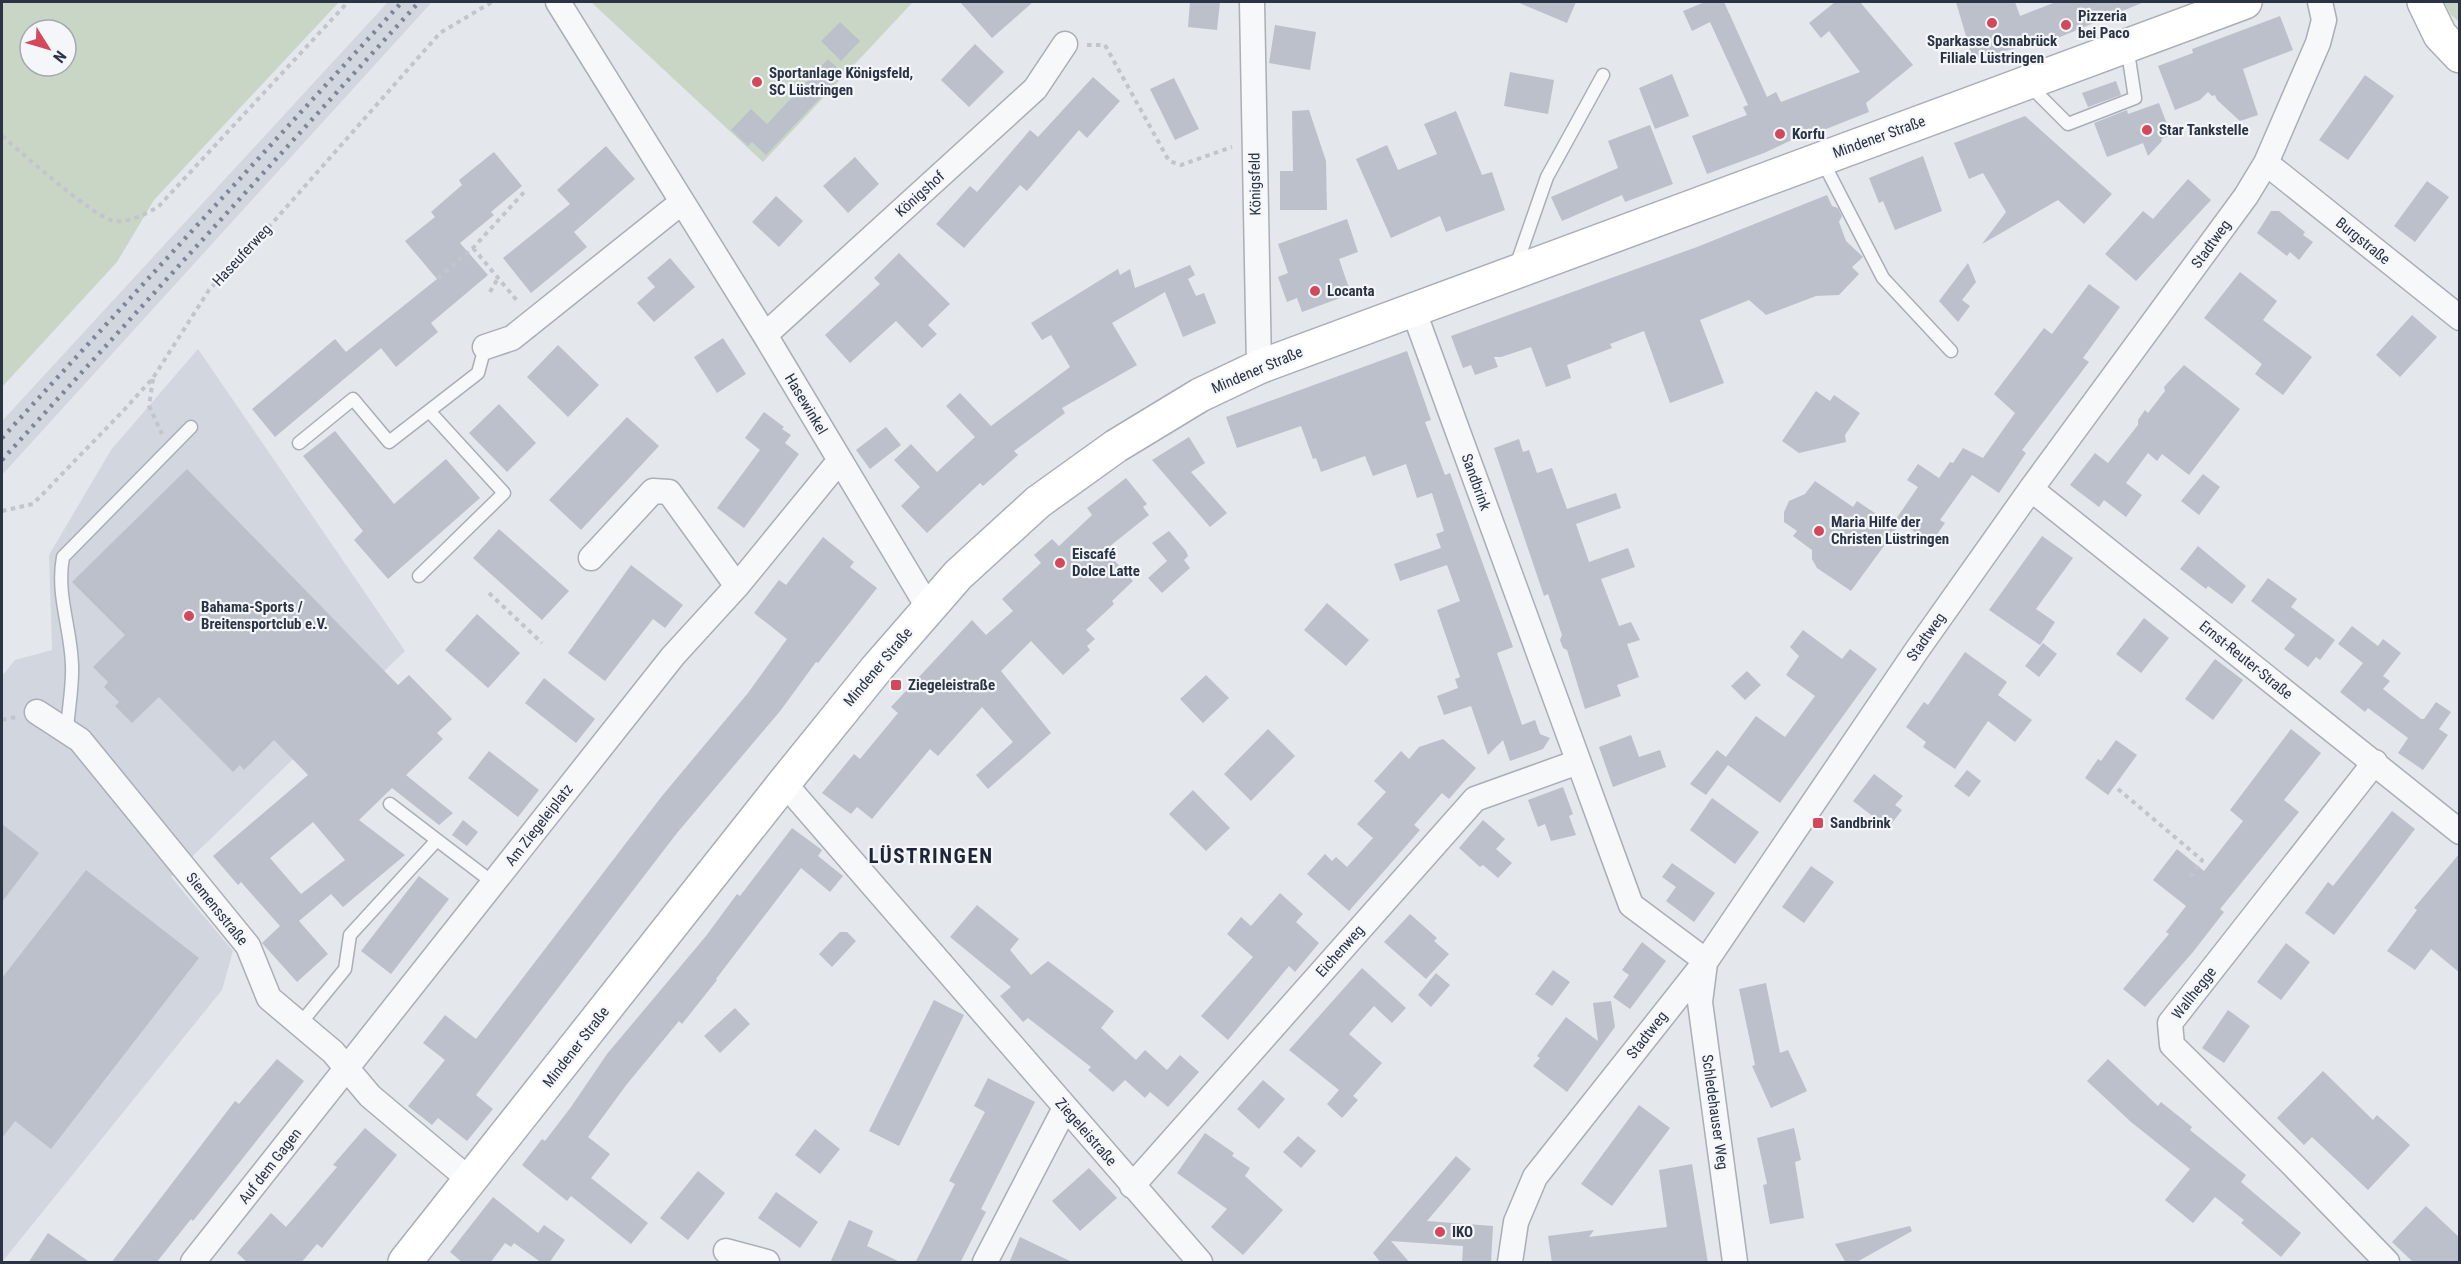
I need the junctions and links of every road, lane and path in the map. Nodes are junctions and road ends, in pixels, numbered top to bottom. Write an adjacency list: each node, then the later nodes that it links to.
1 (348, 2): 13 (path)
2 (492, 2): 31 (path, Haseuferweg)
3 (558, 2): 18 (street, Hasewinkel)
4 (1252, 2): 14 (street, Königsfeld)
5 (2245, 2): 9 (main road, Mindener Straße)
6 (2320, 2): 16 (street, Stadtweg)
7 (2424, 2): 10 (main road)
8 (1065, 44): 14 (path); 27 (street, Königshof)
9 (2127, 45): 12 (main road, Mindener Straße); 12 (lane)
10 (2460, 56)
11 (1603, 75): 20 (lane)
12 (2027, 82): 15 (main road, Mindener Straße)
13 (2, 136)
14 (1254, 139): 30 (street, Königsfeld)
15 (1822, 158): 20 (main road, Mindener Straße); 29 (lane)
16 (2266, 163): 25 (street, Burgstraße); 37 (street, Stadtweg)
17 (526, 190): 19 (path)
18 (682, 202): 26 (street); 27 (street, Hasewinkel)
19 (473, 248): 21 (path); 22 (path)
20 (1514, 273): 24 (main road, Mindener Straße)
21 (438, 278)
22 (498, 278): 23 (path); 26 (path)
23 (490, 292)
24 (1413, 309): 30 (main road, Mindener Straße); 47 (street, Sandbrink)
25 (2460, 318)
26 (534, 320): 28 (street)
27 (765, 335): 36 (street, Hasewinkel)
28 (485, 347): 32 (lane)
29 (1951, 351)
30 (1259, 367): 43 (main road, Mindener Straße)
31 (153, 378): 35 (path); 38 (path, Haseuferweg)
32 (429, 411): 34 (lane); 40 (lane)
33 (191, 427): 35 (lane)
34 (299, 443)
35 (170, 449): 46 (lane)
36 (840, 460): 41 (street, Am Ziegeleiplatz); 43 (street, Hasewinkel)
37 (2031, 489): 48 (street, Ernst-Reuter-Straße); 56 (street, Stadtweg)
38 (2, 512)
39 (591, 558): 41 (street)
40 (419, 576)
41 (737, 586): 58 (street, Am Ziegeleiplatz)
42 (489, 593): 44 (path)
43 (928, 607): 49 (main road, Mindener Straße)
44 (542, 643)
45 (37, 712): 46 (street, Siemensstraße)
46 (67, 731): 57 (street, Siemensstraße)
47 (1578, 762): 56 (street, Sandbrink); 61 (street, Eichenweg)
48 (2375, 762): 52 (street, Ernst-Reuter-Straße); 70 (street, Wallhegge)
49 (784, 783): 59 (street, Ziegeleistraße); 60 (main road, Mindener Straße)
50 (2118, 789): 55 (path)
51 (390, 804): 53 (lane)
52 (2460, 832)
53 (437, 840): 54 (lane); 57 (lane)
54 (483, 875)
55 (2189, 879)
56 (1706, 961): 68 (street, Stadtweg); 69 (street, Schledehauser Weg)
57 (300, 1024): 58 (street, Siemensstraße)
58 (347, 1069): 60 (street, Siemensstraße); 63 (street, Auf dem Gagen)
59 (1065, 1108): 61 (street, Ziegeleistraße); 66 (street)
60 (471, 1180): 64 (main road, Mindener Straße)
61 (1132, 1186): 67 (street, Ziegeleistraße)
62 (726, 1251): 65 (street)
63 (194, 1263)
64 (405, 1263)
65 (767, 1263)
66 (985, 1263)
67 (1200, 1263)
68 (1510, 1263)
69 (1736, 1263)
70 (2386, 1263)

